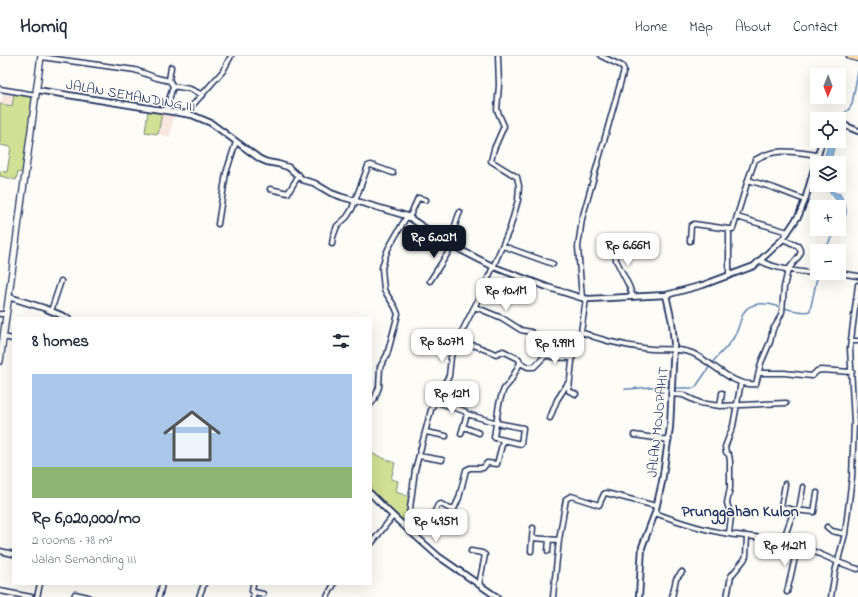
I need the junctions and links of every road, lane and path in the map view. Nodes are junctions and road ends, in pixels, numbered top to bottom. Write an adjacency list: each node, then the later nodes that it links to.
1 (231, 56): 12 (street)
2 (498, 56): 39 (street)
3 (601, 56): 54 (street)
4 (850, 56): 6 (highway)
5 (41, 57): 8 (street); 11 (main road)
6 (858, 58)
7 (171, 67): 8 (street)
8 (170, 81): 9 (street)
9 (173, 86): 12 (street); 13 (street)
10 (0, 89): 11 (street)
11 (37, 92): 13 (street, JALAN SEMANDING III); 52 (main road)
12 (203, 95): 14 (street)
13 (166, 110): 14 (street, JALAN SEMANDING III)
14 (185, 114): 17 (street, JALAN SEMANDING III)
15 (846, 125): 16 (street)
16 (858, 131)
17 (236, 142): 21 (street, JALAN SEMANDING III); 31 (street)
18 (820, 148): 19 (street, JALAN SEMANDING III)
19 (818, 156): 22 (street)
20 (393, 173): 27 (street)
21 (299, 175): 24 (street); 27 (street, JALAN SEMANDING III)
22 (748, 180): 26 (street); 30 (street)
23 (810, 183): 26 (street, JALAN SEMANDING III)
24 (270, 189)
25 (426, 200): 29 (street)
26 (805, 200): 33 (street, JALAN SEMANDING III)
27 (354, 201): 29 (street, JALAN SEMANDING III); 37 (street)
28 (460, 212): 38 (street)
29 (408, 217): 38 (street, JALAN SEMANDING III); 83 (street)
30 (737, 217): 32 (street); 33 (street)
31 (218, 224)
32 (729, 229): 36 (street); 46 (street)
33 (788, 232): 35 (street, JALAN SEMANDING III)
34 (614, 239): 53 (street)
35 (783, 239): 40 (street, JALAN SEMANDING III); 43 (street)
36 (690, 241)
37 (332, 244)
38 (451, 244): 42 (street, JALAN SEMANDING III); 49 (street)
39 (503, 246): 41 (street); 42 (street)
40 (761, 261): 43 (street); 46 (street, JALAN SEMANDING III)
41 (553, 264)
42 (494, 267): 54 (street, JALAN SEMANDING III); 56 (street)
43 (788, 270): 44 (street); 74 (street)
44 (810, 272)
45 (846, 274): 47 (street)
46 (729, 276): 51 (street, JALAN SEMANDING III)
47 (858, 276)
48 (61, 281): 57 (street)
49 (430, 281)
50 (858, 285): 55 (street)
51 (666, 295): 53 (street, JALAN SEMANDING III); 68 (street, JALAN MOJOPAHIT)
52 (9, 297): 57 (street); 58 (main road)
53 (633, 297): 54 (street, JALAN SEMANDING III)
54 (584, 298): 61 (street)
55 (857, 299): 64 (street)
56 (475, 307): 60 (street); 66 (street)
57 (51, 311): 59 (street)
58 (3, 314): 62 (main road)
59 (66, 317)
60 (531, 332)
61 (581, 332): 68 (street); 70 (street)
62 (3, 337): 63 (street); 71 (main road)
63 (12, 339)
64 (851, 341): 65 (street); 73 (street)
65 (858, 341)
66 (457, 342): 72 (street); 82 (street)
67 (550, 346): 69 (street)
68 (674, 350): 76 (street); 81 (street, JALAN MOJOPAHIT)
69 (546, 355): 70 (street); 72 (street)
70 (572, 358): 75 (street)
71 (0, 361)
72 (520, 363): 89 (street)
73 (852, 372): 74 (street); 77 (street)
74 (759, 373): 76 (street)
75 (570, 381): 80 (street); 88 (street)
76 (741, 382): 86 (street)
77 (852, 386): 78 (street); 113 (street)
78 (858, 387)
79 (722, 393): 85 (street)
80 (576, 394)
81 (671, 394): 85 (street); 96 (street, JALAN MOJOPAHIT)
82 (434, 401): 87 (street); 91 (street)
83 (372, 403)
84 (786, 403): 86 (street)
85 (720, 406): 86 (street)
86 (737, 406): 112 (street)
87 (467, 414): 89 (street); 90 (street)
88 (550, 418)
89 (496, 423): 97 (street); 97 (street)
90 (464, 427): 92 (street); 93 (street)
91 (426, 432): 95 (street); 98 (street)
92 (479, 433)
93 (461, 434)
94 (634, 435): 96 (street)
95 (446, 436)
96 (669, 440): 104 (street, JALAN MOJOPAHIT)
97 (503, 441): 114 (street)
98 (419, 456): 99 (street); 109 (street)
99 (442, 460)
100 (785, 484): 105 (street)
101 (803, 487): 106 (street)
102 (817, 493): 106 (street)
103 (372, 495): 108 (street)
104 (656, 506): 107 (street, JALAN MOJOPAHIT); 118 (street)
105 (794, 510): 106 (street); 119 (street)
106 (799, 510)
107 (655, 513): 112 (street); 150 (street, JALAN MOJOPAHIT)
108 (393, 516): 109 (street); 120 (street)
109 (405, 526): 114 (street)
110 (827, 527): 113 (street)
111 (533, 528): 116 (street)
112 (729, 534): 115 (street)
113 (845, 534): 127 (street)
114 (416, 536): 130 (street)
115 (747, 536): 119 (street); 152 (street)
116 (532, 538): 117 (street); 124 (street)
117 (549, 539): 118 (street); 125 (street)
118 (559, 540): 149 (street)
119 (783, 541): 121 (street)
120 (372, 543)
121 (798, 545): 127 (street); 138 (street)
122 (0, 551): 126 (street)
123 (471, 551): 130 (street)
124 (531, 551)
125 (548, 552)
126 (12, 554)
127 (837, 562): 128 (street); 153 (street)
128 (858, 569)
129 (682, 572): 151 (street)
130 (479, 584): 148 (street)
131 (40, 585): 142 (street)
132 (162, 585): 144 (street)
133 (204, 585): 145 (street)
134 (253, 585): 137 (street)
135 (333, 585): 147 (street)
136 (0, 591): 141 (street)
137 (254, 592): 139 (street); 146 (street)
138 (787, 592)
139 (263, 594)
140 (88, 596): 143 (street)
141 (30, 597)
142 (37, 597)
143 (74, 597)
144 (159, 597)
145 (199, 597)
146 (253, 597)
147 (327, 597)
148 (497, 597)
149 (553, 597)
150 (639, 597)
151 (672, 597)
152 (727, 597)
153 (831, 597)

